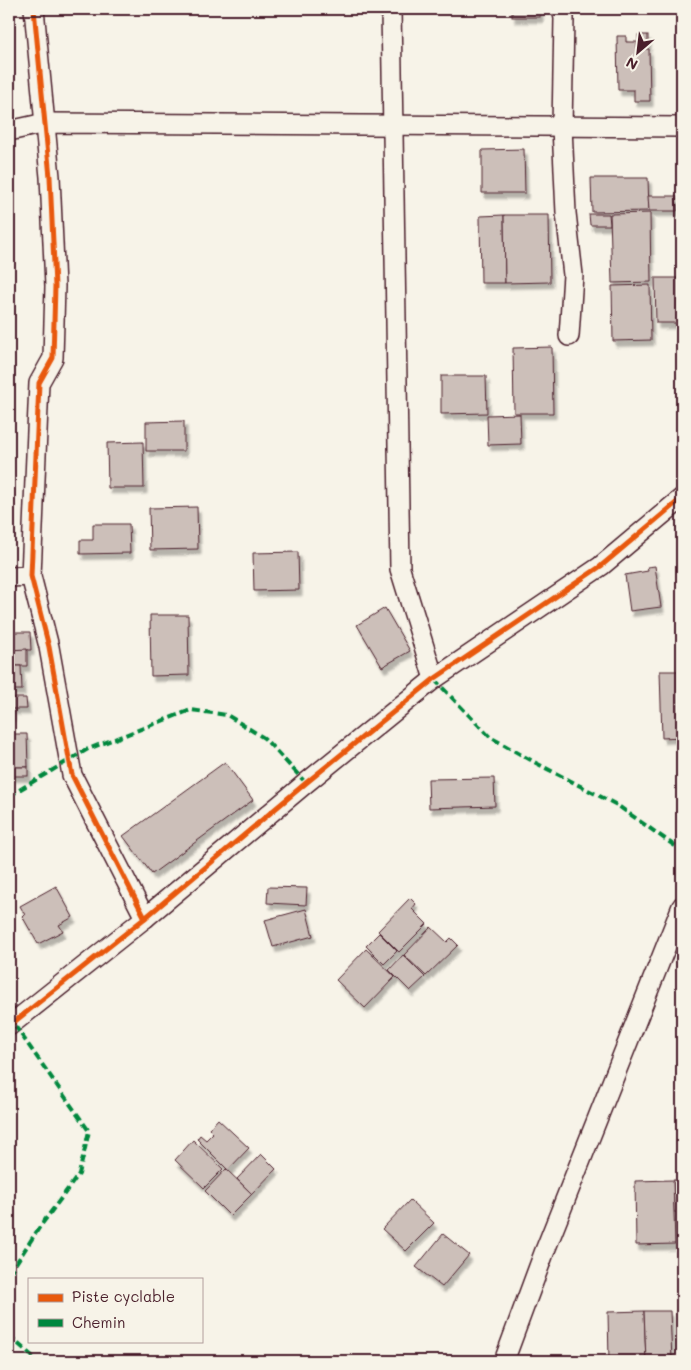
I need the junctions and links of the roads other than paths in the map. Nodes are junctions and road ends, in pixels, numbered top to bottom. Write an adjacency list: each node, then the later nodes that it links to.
1 (34, 9): 4 (street)
2 (390, 9): 5 (street)
3 (562, 9): 6 (street)
4 (45, 123): 5 (street); 8 (street); 11 (street)
5 (392, 126): 6 (street); 13 (street)
6 (562, 127): 7 (street); 9 (street)
7 (682, 127)
8 (9, 131)
9 (569, 336)
10 (682, 498): 13 (street)
11 (31, 576): 12 (street); 15 (street)
12 (9, 577)
13 (434, 679): 15 (street)
14 (682, 906): 17 (street)
15 (145, 918): 16 (street)
16 (9, 1026)
17 (504, 1361)

